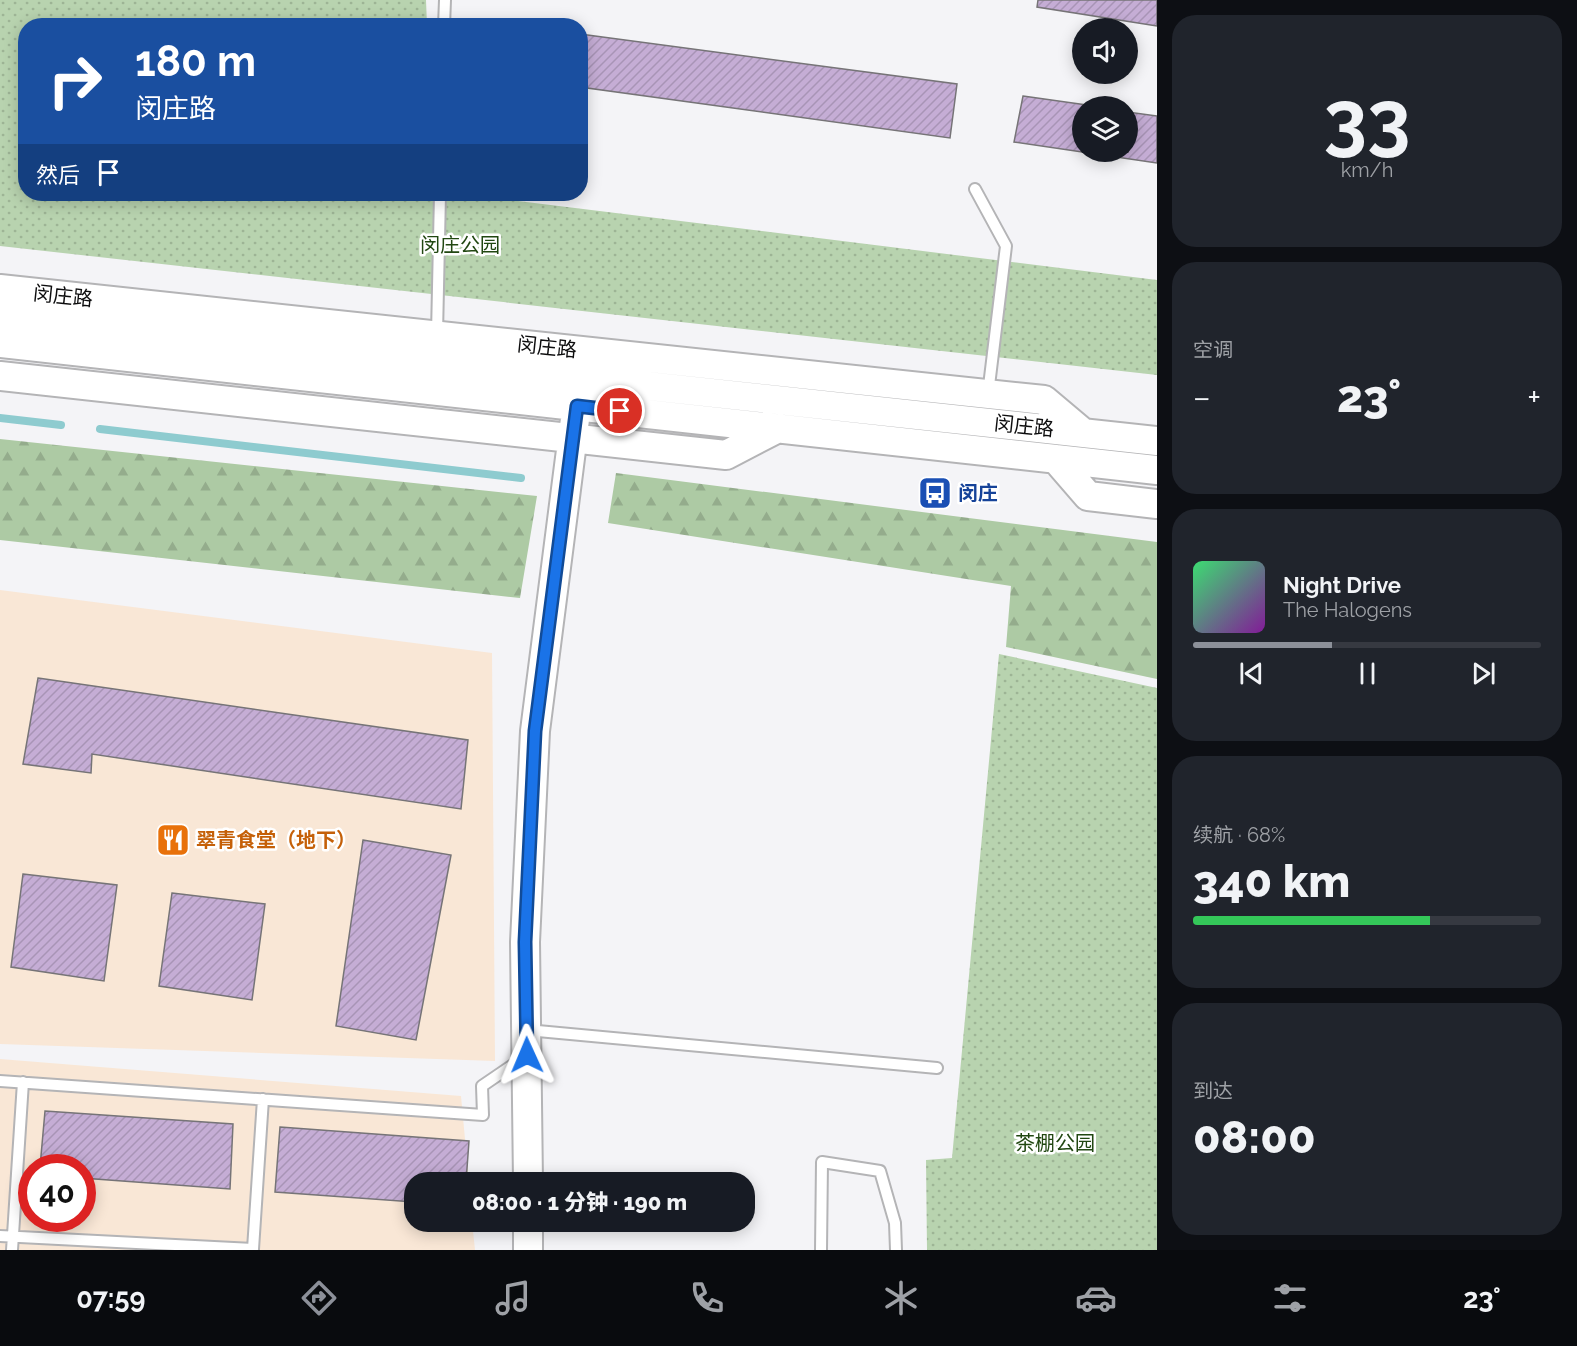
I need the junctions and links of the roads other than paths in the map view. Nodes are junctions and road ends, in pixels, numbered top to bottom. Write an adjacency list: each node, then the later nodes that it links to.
1 (445, 0): 2 (lane)
2 (444, 18)
3 (975, 189): 10 (lane)
4 (441, 201): 7 (lane)
5 (0, 289): 7 (street, 闵庄路)
6 (0, 316): 13 (street, 闵庄路)
7 (437, 335): 10 (street, 闵庄路)
8 (0, 343): 11 (street, 闵庄路)
9 (0, 376): 14 (street)
10 (988, 394): 13 (street, 闵庄路)
11 (577, 406): 12 (street, 闵庄路); 14 (street)
12 (778, 428): 14 (street); 16 (street, 闵庄路)
13 (1082, 432): 15 (street, 闵庄路)
14 (573, 438): 19 (street)
15 (1157, 441)
16 (1056, 459): 17 (street, 闵庄路); 18 (street, 闵庄路)
17 (1157, 470)
18 (1157, 504)
19 (527, 1043): 20 (lane); 23 (lane); 24 (street)
20 (937, 1068)
21 (0, 1081): 22 (lane)
22 (23, 1082): 23 (lane); 26 (lane)
23 (263, 1099): 26 (lane)
24 (528, 1172)
25 (528, 1232): 28 (street)
26 (6, 1236): 27 (lane)
27 (12, 1250)
28 (528, 1250)
29 (821, 1250): 30 (lane)
30 (896, 1250)

